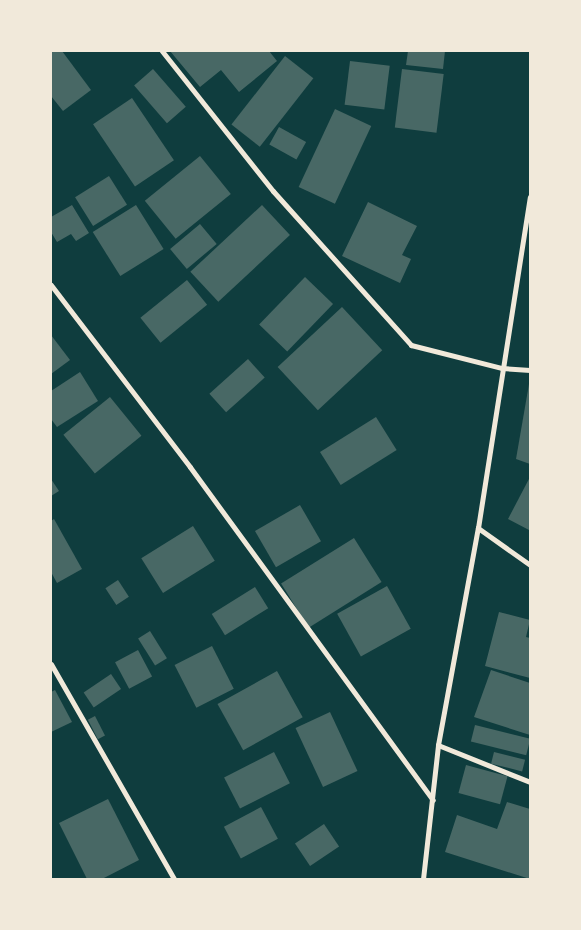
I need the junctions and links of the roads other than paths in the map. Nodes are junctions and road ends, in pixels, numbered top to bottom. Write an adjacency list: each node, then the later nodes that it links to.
1 (162, 51): 4 (street)
2 (530, 197): 4 (street)
3 (51, 284): 11 (street)
4 (502, 368): 5 (street); 6 (street)
5 (530, 370)
6 (478, 528): 7 (street); 9 (street)
7 (530, 565)
8 (51, 664): 12 (street)
9 (438, 745): 10 (street); 11 (street)
10 (530, 782)
11 (433, 801): 13 (street)
12 (174, 879)
13 (424, 879)

